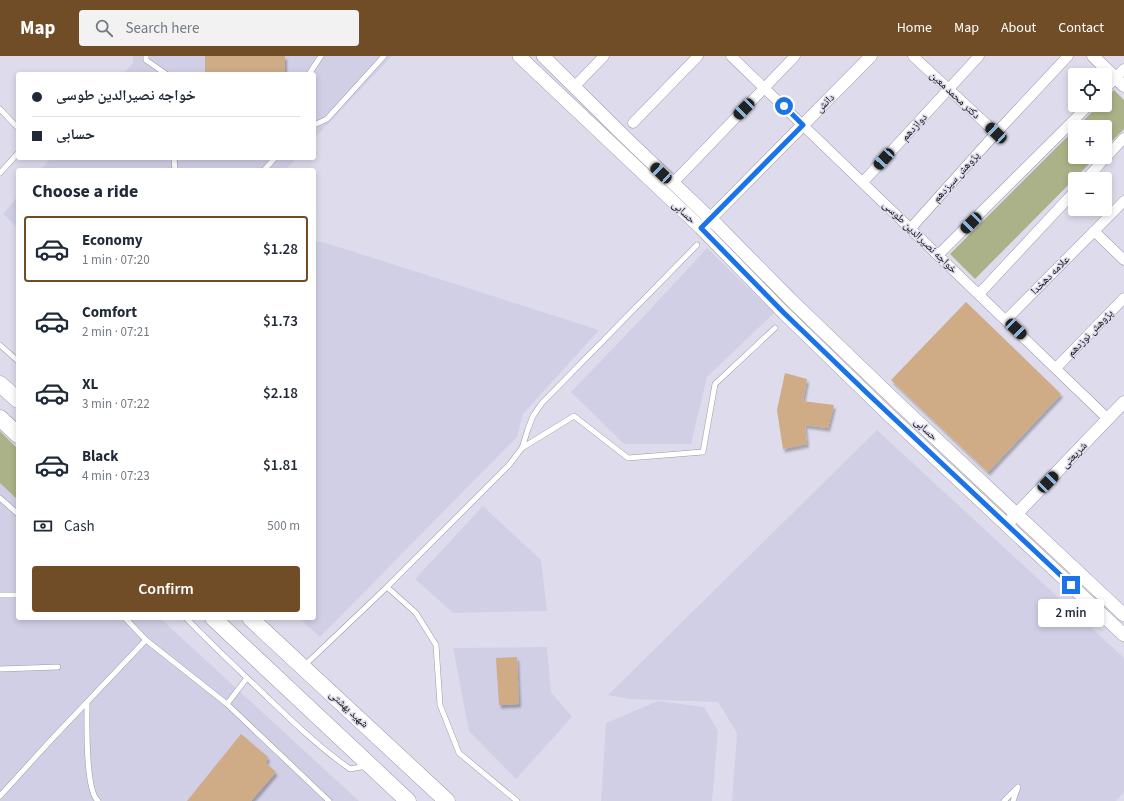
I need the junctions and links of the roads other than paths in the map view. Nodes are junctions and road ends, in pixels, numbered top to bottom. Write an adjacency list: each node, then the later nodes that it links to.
1 (146, 56): 15 (lane)
2 (321, 56): 16 (lane)
3 (384, 56): 25 (lane)
4 (519, 56): 39 (main road, حسابی)
5 (543, 56): 19 (main road, حسابی)
6 (604, 56): 19 (street)
7 (698, 56): 24 (street)
8 (732, 56): 20 (street, خواجه نصیرالدین طوسی)
9 (795, 56): 20 (street)
10 (871, 56): 26 (street, دانش)
11 (914, 56): 21 (street, دکتر محمد معین)
12 (979, 56): 21 (street, دوازدهم)
13 (1068, 56): 28 (street, پژوهش سیزدهم)
14 (1093, 56): 17 (street)
15 (163, 72)
16 (310, 72)
17 (1121, 78): 18 (street)
18 (1112, 84)
19 (574, 87): 36 (main road, حسابی)
20 (764, 88): 26 (street, خواجه نصیرالدین طوسی); 36 (street)
21 (948, 89): 28 (street, دکتر محمد معین); 35 (street, دوازدهم)
22 (0, 109): 27 (lane)
23 (1082, 112): 43 (street)
24 (633, 123)
25 (316, 124)
26 (803, 125): 35 (street, خواجه نصیرالدین طوسی); 39 (street, دانش)
27 (16, 126)
28 (996, 133): 40 (street, پژوهش سیزدهم)
29 (1124, 138): 33 (street)
30 (16, 155): 34 (lane)
31 (273, 160): 32 (lane)
32 (266, 168)
33 (1092, 172)
34 (0, 173)
35 (863, 182): 40 (street, خواجه نصیرالدین طوسی)
36 (673, 183): 39 (main road, حسابی)
37 (1068, 199): 45 (street)
38 (1124, 201): 41 (street, علامه دهخدا)
39 (706, 224): 61 (main road, حسابی); 62 (main road, حسابی)
40 (911, 228): 43 (street, خواجه نصیرالدین طوسی)
41 (1094, 231): 44 (street); 47 (street, علامه دهخدا)
42 (697, 245): 58 (lane)
43 (938, 255): 45 (street, خواجه نصیرالدین طوسی)
44 (1124, 260)
45 (979, 294): 47 (street, خواجه نصیرالدین طوسی)
46 (1124, 298): 51 (street, پژوهش نوزدهم)
47 (1006, 320): 51 (street, خواجه نصیرالدین طوسی)
48 (775, 328): 58 (lane)
49 (0, 345): 50 (lane)
50 (16, 359)
51 (1056, 368): 56 (street, خواجه نصیرالدین طوسی)
52 (0, 384): 53 (highway)
53 (16, 398)
54 (1124, 402): 56 (street, شریعتی)
55 (0, 418): 57 (highway)
56 (1108, 418): 61 (street, شریعتی)
57 (16, 433)
58 (522, 448): 63 (lane)
59 (0, 498): 60 (lane)
60 (16, 512)
61 (1017, 514): 62 (street, شریعتی); 66 (main road, حسابی)
62 (1006, 525): 71 (main road, حسابی)
63 (387, 586): 74 (lane); 85 (lane)
64 (0, 595): 65 (lane)
65 (16, 595)
66 (1124, 615)
67 (128, 620): 72 (lane)
68 (188, 620): 76 (lane)
69 (215, 620): 79 (highway)
70 (252, 620): 74 (highway, شهید بهشتی)
71 (1124, 635)
72 (146, 640): 77 (lane); 78 (lane)
73 (58, 667): 75 (lane)
74 (303, 667): 84 (highway, شهید بهشتی)
75 (0, 669)
76 (247, 678): 78 (lane); 79 (lane)
77 (87, 704): 80 (lane); 81 (lane)
78 (227, 704): 82 (lane)
79 (370, 766): 83 (highway)
80 (0, 796)
81 (98, 801)
82 (329, 801)
83 (408, 801)
84 (447, 801)
85 (517, 801)
86 (1004, 801): 87 (lane)
87 (1013, 801)

